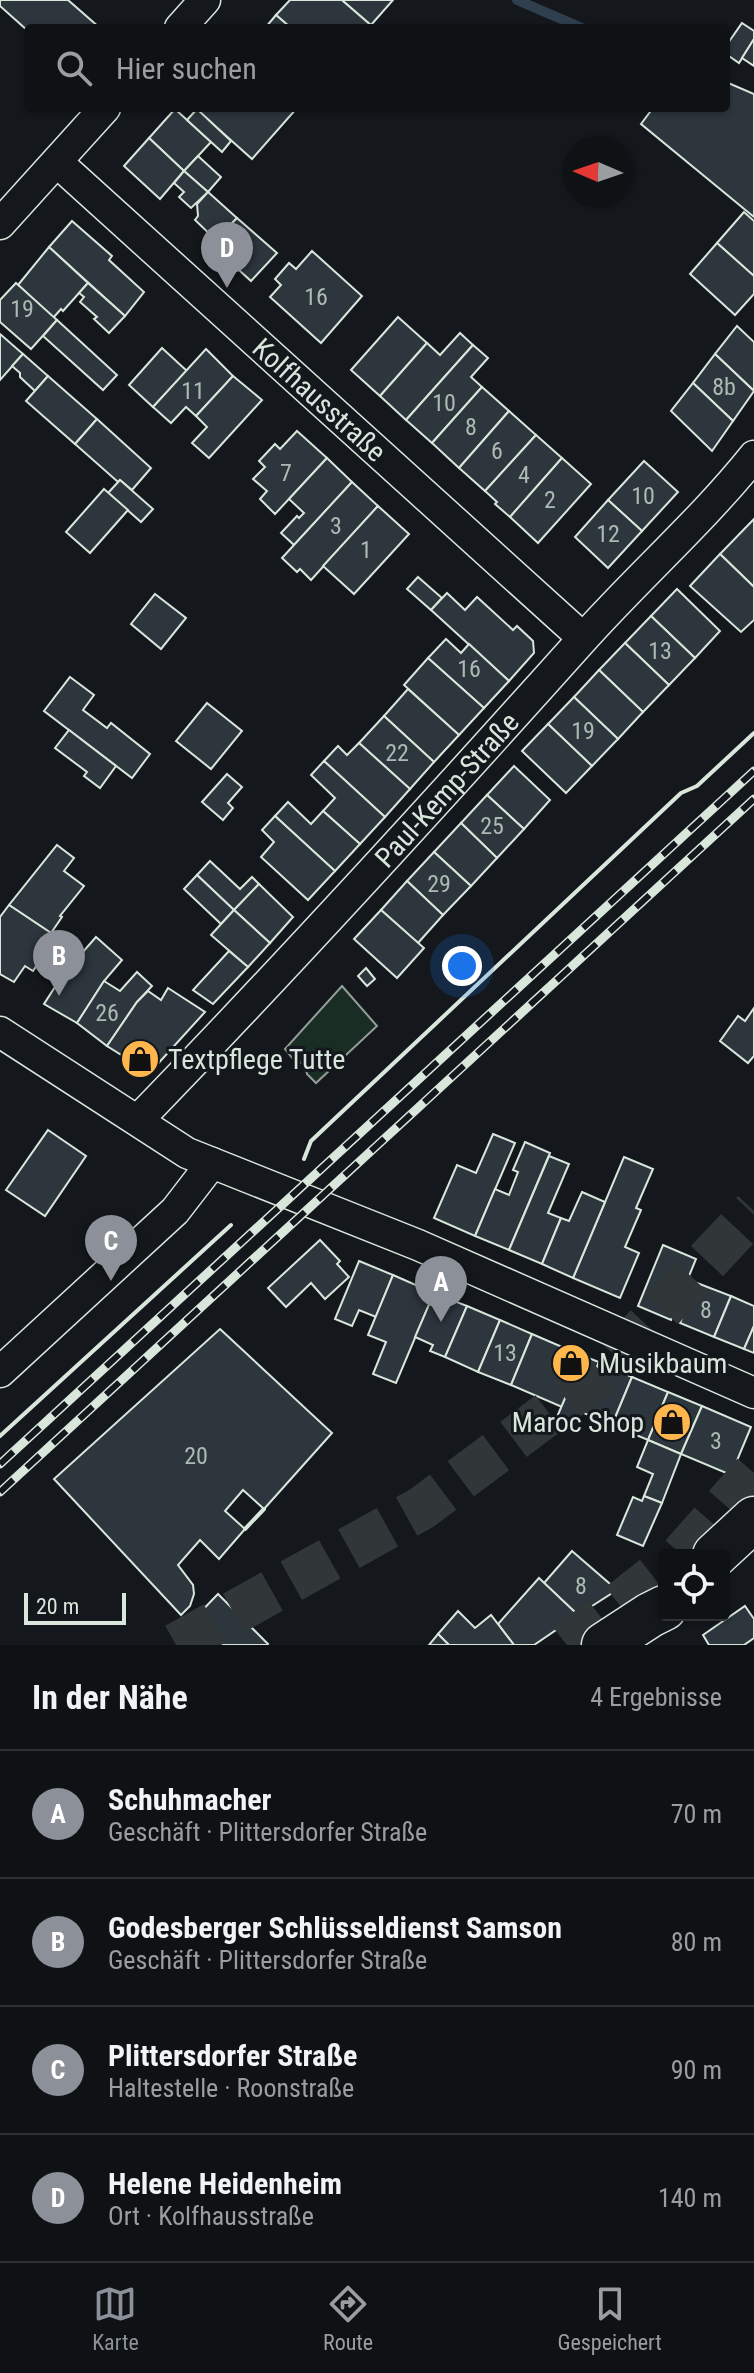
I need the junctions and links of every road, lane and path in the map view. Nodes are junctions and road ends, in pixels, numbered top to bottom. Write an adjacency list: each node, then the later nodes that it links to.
1 (205, 0): 2 (street)
2 (184, 24)
3 (101, 112): 4 (street)
4 (57, 162): 5 (street); 7 (street, Kolfhausstraße)
5 (0, 224)
6 (754, 456): 7 (street, Paul-Kemp-Straße)
7 (583, 638): 9 (street, Paul-Kemp-Straße)
8 (0, 1032): 9 (street)
9 (138, 1120): 10 (street)
10 (212, 1163): 11 (street); 12 (street)
11 (0, 1372)
12 (754, 1393)
13 (754, 1519): 14 (main road)
14 (735, 1562)
15 (658, 1609): 16 (main road)
16 (604, 1645)

